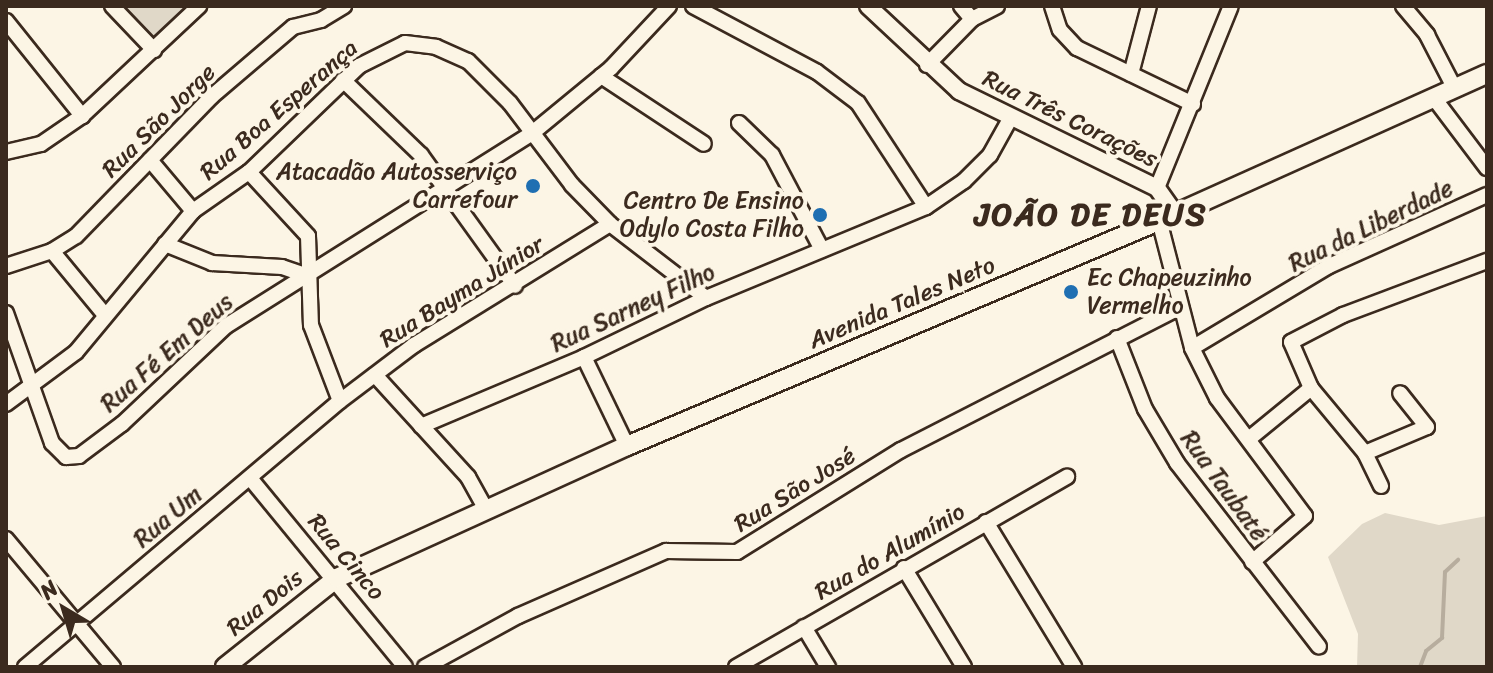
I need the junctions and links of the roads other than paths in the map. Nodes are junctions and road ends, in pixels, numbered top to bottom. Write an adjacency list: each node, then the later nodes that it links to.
1 (112, 6): 15 (street)
2 (199, 6): 15 (street)
3 (344, 6): 30 (street, Rua São Jorge)
4 (669, 6): 19 (street, Rua Fé Em Deus)
5 (693, 6): 36 (street)
6 (868, 6): 16 (street, Rua Três Corações)
7 (961, 6): 13 (street)
8 (997, 6): 13 (street)
9 (1052, 6): 17 (street)
10 (1149, 6): 17 (street)
11 (1231, 6): 23 (street)
12 (1403, 6): 21 (street)
13 (972, 19): 16 (street)
14 (6, 21): 24 (street)
15 (154, 50): 24 (street)
16 (927, 65): 25 (street, Rua Três Corações)
17 (1131, 74): 23 (street)
18 (1487, 74): 21 (main road, Avenida Tales Neto)
19 (601, 76): 27 (street, Rua Fé Em Deus); 28 (street)
20 (343, 80): 27 (street, Rua Boa Esperança); 32 (street, Rua Boa Esperança); 34 (street)
21 (1455, 89): 22 (main road, Avenida Tales Neto)
22 (1434, 98): 31 (street); 38 (main road, Avenida Tales Neto)
23 (1193, 104): 33 (street)
24 (82, 116): 29 (street)
25 (1010, 119): 33 (street, Rua Três Corações); 36 (street, Rua Sarney Filho)
26 (739, 123): 41 (street)
27 (531, 134): 34 (street, Rua Fé Em Deus); 39 (street, Rua Boa Esperança)
28 (704, 144)
29 (6, 152)
30 (150, 160): 37 (street); 42 (street, Rua São Jorge)
31 (1487, 168)
32 (249, 172): 37 (street, Rua Boa Esperança); 45 (street)
33 (1157, 188): 38 (street, Rua Três Corações)
34 (447, 190): 45 (street, Rua Fé Em Deus); 46 (street)
35 (1487, 195): 52 (street, Rua da Liberdade)
36 (926, 207): 41 (street, Rua Sarney Filho)
37 (193, 211): 40 (street, Rua Boa Esperança)
38 (1167, 217): 48 (street); 62 (main road, Avenida Tales Neto)
39 (610, 224): 46 (street, Rua Bayma Júnior); 47 (street, Rua Boa Esperança)
40 (165, 244): 45 (street); 50 (street, Rua Boa Esperança)
41 (822, 250): 47 (street, Rua Sarney Filho)
42 (52, 251): 44 (street, Rua São Jorge); 50 (street)
43 (1487, 261): 56 (street)
44 (6, 266)
45 (308, 276): 55 (street, Rua Fé Em Deus); 58 (street)
46 (515, 286): 54 (street, Rua Bayma Júnior)
47 (706, 298): 53 (street, Rua Sarney Filho)
48 (1179, 308): 51 (street, Rua São José); 52 (street)
49 (6, 313): 55 (street, Rua Fé Em Deus)
50 (105, 315): 55 (street, Rua Boa Esperança)
51 (1117, 338): 70 (street, Rua Taubaté); 80 (street, Rua São José)
52 (1192, 348): 61 (street)
53 (584, 357): 60 (street, Rua Sarney Filho); 62 (street)
54 (375, 375): 58 (street, Rua Bayma Júnior); 60 (street)
55 (32, 382): 59 (street, Rua Boa Esperança)
56 (1311, 388): 61 (street); 63 (street)
57 (1400, 393): 63 (street)
58 (340, 401): 65 (street, Rua Um)
59 (6, 404)
60 (421, 426): 67 (street)
61 (1250, 438): 70 (street)
62 (627, 446): 67 (main road, Avenida Tales Neto)
63 (1365, 453): 66 (street)
64 (1067, 477): 68 (street, Rua do Alumínio)
65 (250, 478): 72 (street, Rua Cinco); 73 (street, Rua Um)
66 (1381, 486)
67 (486, 510): 72 (main road, Avenida Tales Neto)
68 (986, 522): 71 (street, Rua do Alumínio); 84 (street)
69 (6, 539): 73 (street)
70 (1252, 562): 75 (street, Rua Taubaté)
71 (904, 568): 74 (street, Rua do Alumínio); 83 (street)
72 (337, 578): 78 (main road, Rua Dois); 79 (street, Rua Cinco)
73 (76, 623): 76 (street, Rua Um); 77 (street)
74 (804, 627): 81 (street, Rua do Alumínio); 82 (street)
75 (1319, 647)
76 (25, 667)
77 (113, 667)
78 (225, 667)
79 (405, 667)
80 (425, 667)
81 (736, 667)
82 (828, 667)
83 (964, 667)
84 (1074, 667)

